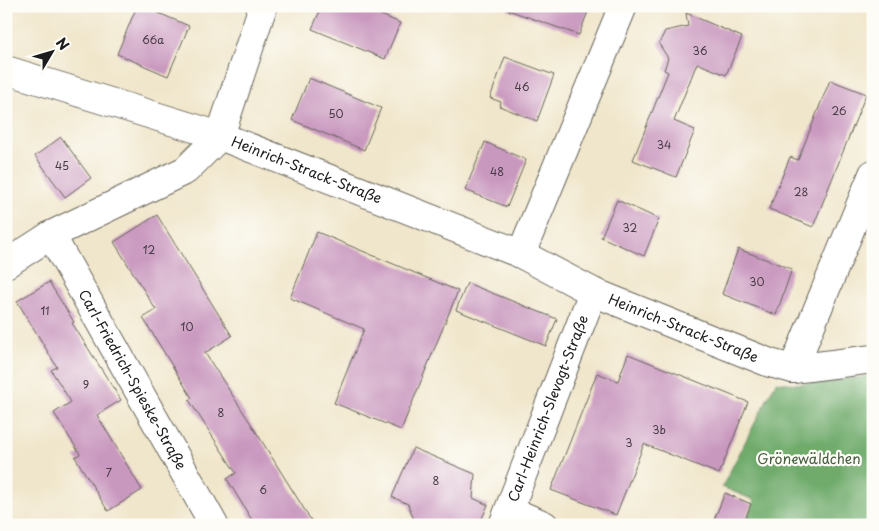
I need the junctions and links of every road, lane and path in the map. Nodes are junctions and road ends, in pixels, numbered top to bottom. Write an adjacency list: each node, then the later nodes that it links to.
1 (263, 6): 4 (street, Heinrich-Strack-Straße)
2 (623, 6): 7 (street)
3 (6, 70): 4 (street)
4 (220, 136): 6 (street); 7 (street, Heinrich-Strack-Straße)
5 (873, 174): 11 (street)
6 (51, 235): 8 (street); 13 (street, Carl-Friedrich-Spieske-Straße)
7 (521, 254): 9 (street, Heinrich-Strack-Straße)
8 (6, 264)
9 (593, 292): 11 (street, Heinrich-Strack-Straße); 12 (street, Carl-Heinrich-Slevogt-Straße)
10 (873, 359): 11 (street, Heinrich-Strack-Straße)
11 (793, 370)
12 (506, 518): 14 (street)
13 (214, 525)
14 (544, 525)

